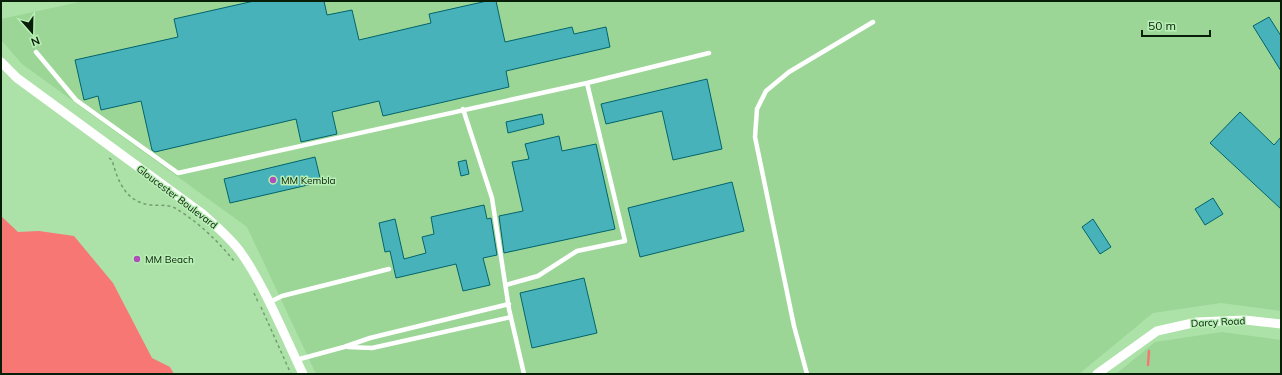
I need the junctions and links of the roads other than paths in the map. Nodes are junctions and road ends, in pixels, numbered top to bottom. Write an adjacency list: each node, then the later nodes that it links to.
1 (873, 22): 17 (lane)
2 (36, 52): 6 (lane)
3 (710, 53): 5 (lane)
4 (1, 62): 9 (street, Gloucester Boulevard)
5 (587, 83): 6 (lane); 8 (lane)
6 (463, 109): 8 (lane)
7 (389, 269): 9 (lane)
8 (506, 285): 10 (lane)
9 (268, 302): 14 (street, Gloucester Boulevard)
10 (509, 304): 11 (lane); 13 (lane)
11 (511, 317): 13 (lane); 16 (lane)
12 (1281, 324): 18 (street, Darcy Road)
13 (344, 347): 14 (lane)
14 (296, 360): 15 (street, Gloucester Boulevard)
15 (302, 374)
16 (524, 374)
17 (807, 374)
18 (1097, 374)

